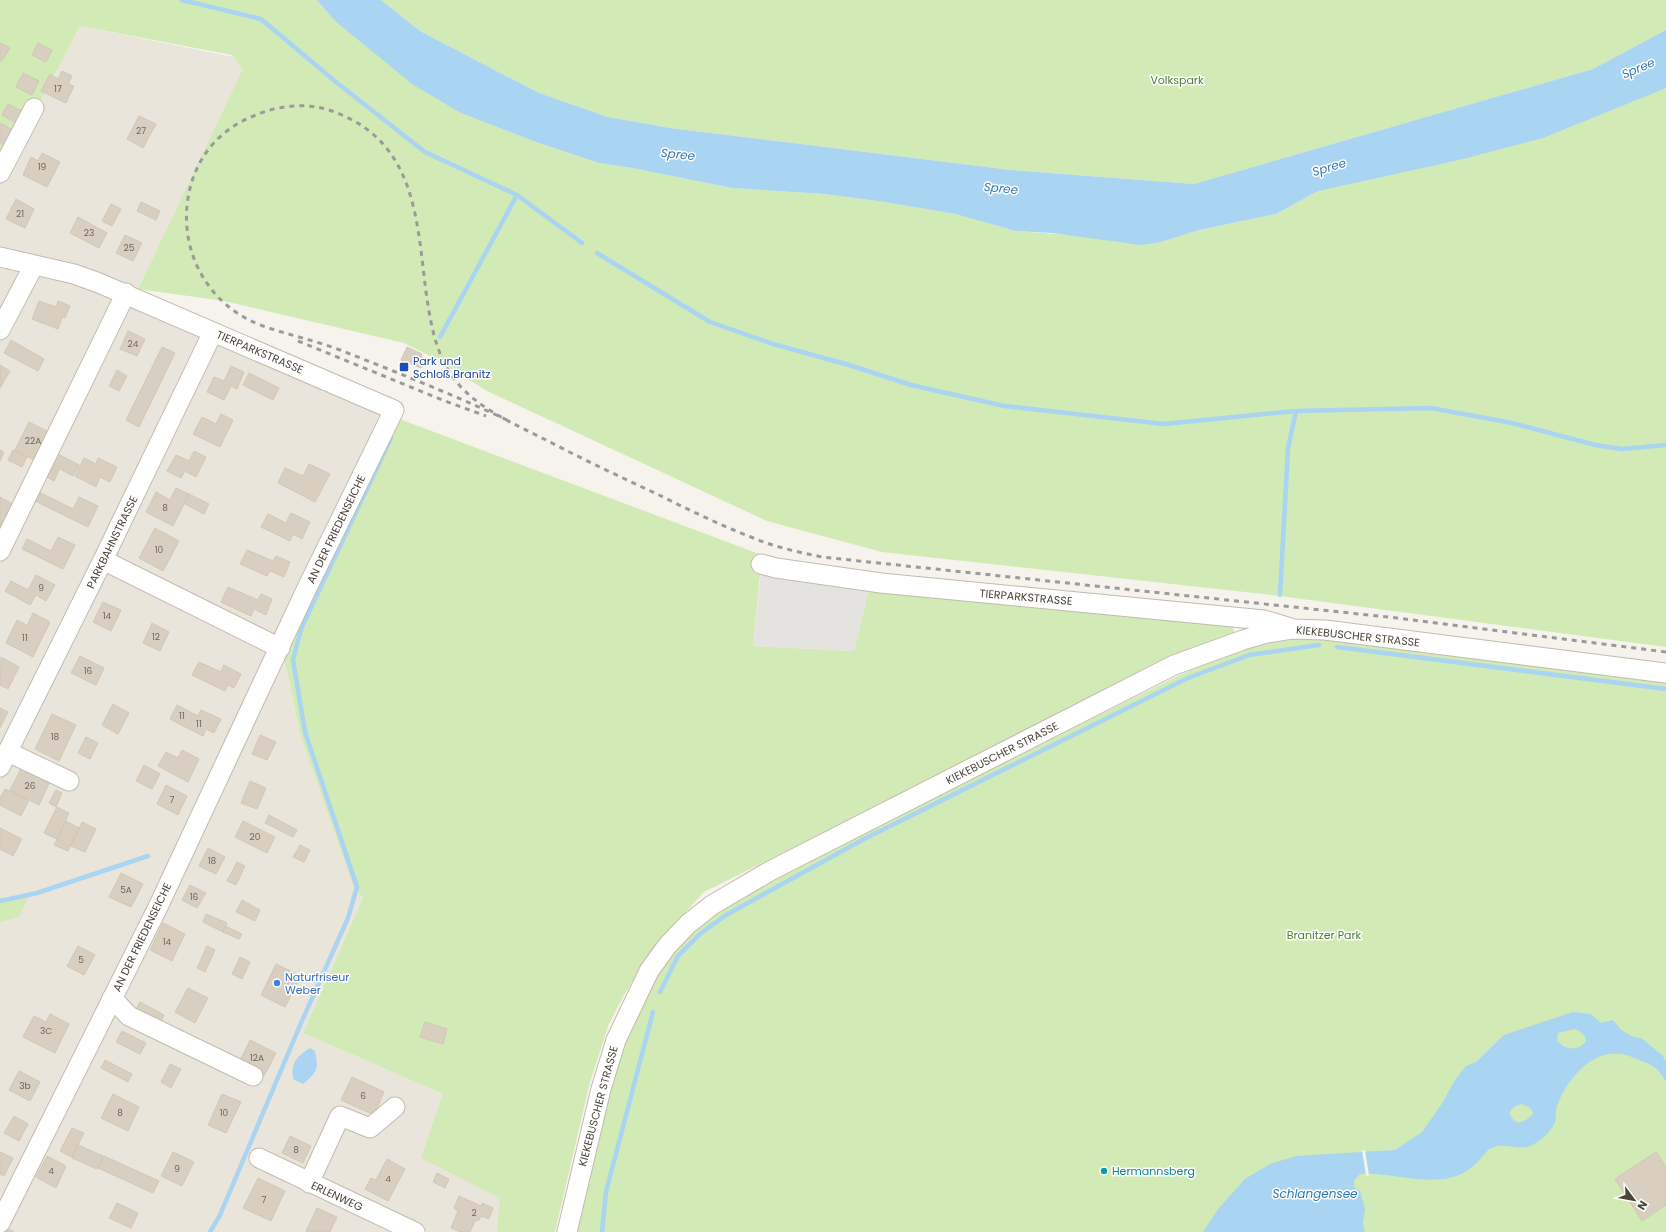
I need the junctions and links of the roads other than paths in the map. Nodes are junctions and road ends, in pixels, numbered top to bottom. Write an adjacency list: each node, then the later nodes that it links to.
1 (34, 108): 2 (street)
2 (0, 173)
3 (0, 257): 4 (street, TIERPARKSTRASSE)
4 (34, 265): 5 (street, TIERPARKSTRASSE); 6 (street)
5 (126, 293): 7 (street, TIERPARKSTRASSE); 9 (street)
6 (0, 330)
7 (213, 332): 8 (street, TIERPARKSTRASSE); 10 (street, PARKBAHNSTRASSE)
8 (394, 410): 13 (street, AN DER FRIEDENSEICHE)
9 (0, 551)
10 (103, 560): 13 (street); 15 (street, PARKBAHNSTRASSE)
11 (761, 564): 12 (street, TIERPARKSTRASSE)
12 (1292, 629): 14 (street, KIEKEBUSCHER STRASSE); 24 (street, KIEKEBUSCHER STRASSE)
13 (280, 648): 17 (street, AN DER FRIEDENSEICHE)
14 (1666, 673)
15 (4, 760): 16 (street, PARKBAHNSTRASSE)
16 (69, 781)
17 (112, 998): 18 (street); 22 (street, AN DER FRIEDENSEICHE)
18 (253, 1076)
19 (395, 1107): 21 (street)
20 (260, 1158): 21 (street, ERLENWEG)
21 (309, 1183): 23 (street, ERLENWEG)
22 (0, 1223)
23 (415, 1232)
24 (567, 1232)

